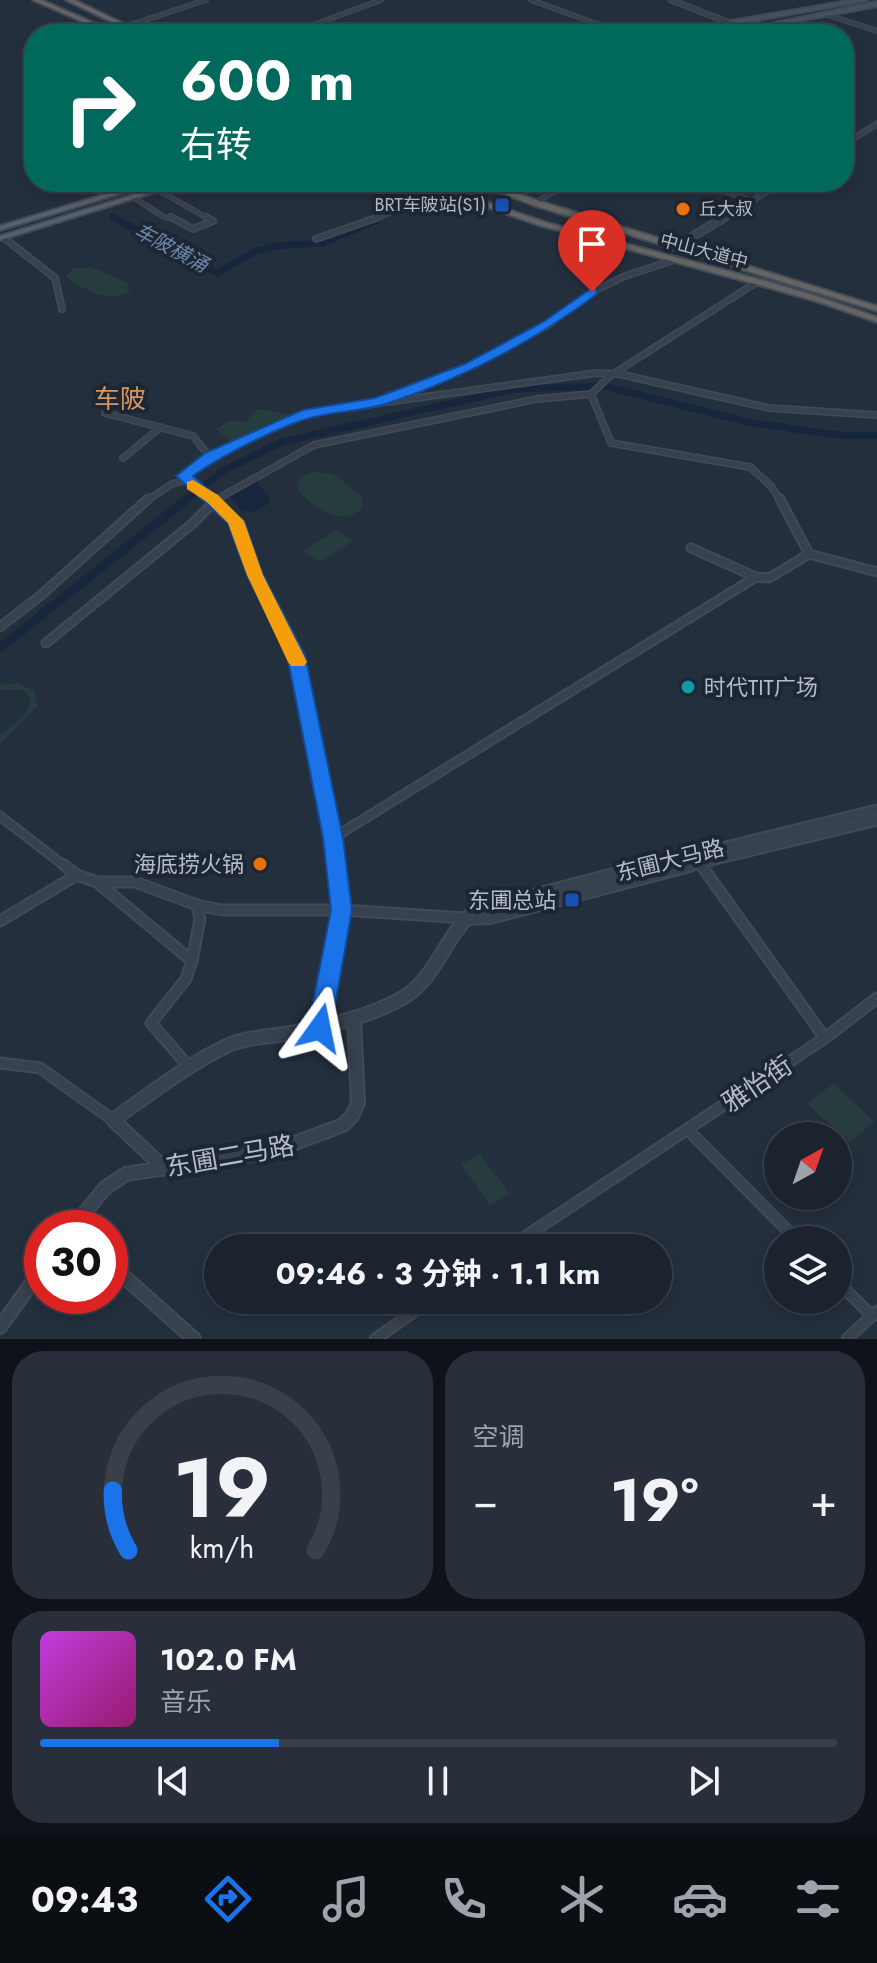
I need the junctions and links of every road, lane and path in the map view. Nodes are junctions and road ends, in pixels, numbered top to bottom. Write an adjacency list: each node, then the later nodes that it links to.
1 (36, 0): 8 (highway)
2 (69, 0): 10 (highway)
3 (206, 0): 15 (street)
4 (381, 0): 16 (street)
5 (531, 0): 17 (street)
6 (671, 0): 12 (street)
7 (864, 0): 12 (main road)
8 (55, 2): 10 (highway); 13 (highway)
9 (877, 4): 11 (main road)
10 (87, 11): 14 (highway)
11 (827, 15): 19 (main road); 20 (street)
12 (731, 23): 18 (main road)
13 (97, 24)
14 (117, 24)
15 (133, 24)
16 (316, 24)
17 (597, 24)
18 (727, 24)
19 (774, 24)
20 (877, 31)
21 (877, 124): 22 (street)
22 (854, 137)
23 (119, 192): 33 (main road)
24 (151, 192): 36 (main road)
25 (162, 192): 32 (street)
26 (443, 192): 41 (street)
27 (460, 192): 43 (highway, 中山大道中)
28 (504, 192): 35 (highway, 中山大道中)
29 (554, 192): 35 (street)
30 (726, 192): 34 (street)
31 (768, 192): 34 (street)
32 (136, 199)
33 (88, 201): 36 (main road); 37 (main road)
34 (754, 201): 42 (street)
35 (534, 203): 42 (highway, 中山大道中)
36 (97, 209): 38 (main road)
37 (51, 212): 38 (main road); 39 (main road)
38 (59, 220): 40 (main road)
39 (0, 228)
40 (2, 238): 45 (street)
41 (316, 239)
42 (675, 247): 46 (highway, 中山大道中)
43 (677, 259): 44 (highway, 中山大道中); 50 (street)
44 (757, 282): 47 (highway, 中山大道中); 48 (street)
45 (62, 309)
46 (877, 309)
47 (877, 320)
48 (610, 376): 49 (street); 50 (street); 52 (street)
49 (591, 394): 57 (street); 59 (street)
50 (378, 401): 54 (street)
51 (105, 413): 53 (street)
52 (877, 415)
53 (161, 427): 54 (street); 55 (street)
54 (210, 457): 56 (street)
55 (123, 458)
56 (185, 480): 57 (street); 62 (street)
57 (213, 498): 63 (street); 67 (street)
58 (691, 548): 61 (street)
59 (809, 554): 60 (street); 61 (street)
60 (877, 572)
61 (756, 577): 67 (street)
62 (0, 627)
63 (46, 643)
64 (877, 810): 68 (street, 东圃大马路)
65 (0, 816): 69 (street)
66 (877, 820): 68 (street, 东圃大马路)
67 (333, 838): 72 (street)
68 (697, 858): 73 (street, 东圃大马路); 79 (street)
69 (77, 875): 70 (street); 74 (street)
70 (97, 882): 71 (street); 75 (street)
71 (197, 905): 72 (street); 75 (street)
72 (342, 910): 73 (street); 78 (street)
73 (466, 918): 77 (street)
74 (0, 921)
75 (192, 961): 81 (street)
76 (877, 998): 79 (street, 雅怡街)
77 (354, 1018): 78 (street); 84 (street, 东圃二马路)
78 (320, 1028): 81 (street)
79 (825, 1038): 83 (street, 雅怡街)
80 (0, 1063): 82 (street)
81 (190, 1067): 82 (street)
82 (113, 1120): 84 (street)
83 (689, 1131): 86 (street); 87 (street, 雅怡街)
84 (165, 1169): 85 (street, 东圃二马路)
85 (87, 1210)
86 (783, 1226)
87 (530, 1234)
88 (128, 1280): 94 (street)
89 (24, 1294): 93 (street)
90 (852, 1294): 92 (street)
91 (411, 1314): 95 (street)
92 (874, 1314): 96 (street)
93 (0, 1327)
94 (194, 1339)
95 (375, 1339)
96 (847, 1339)

